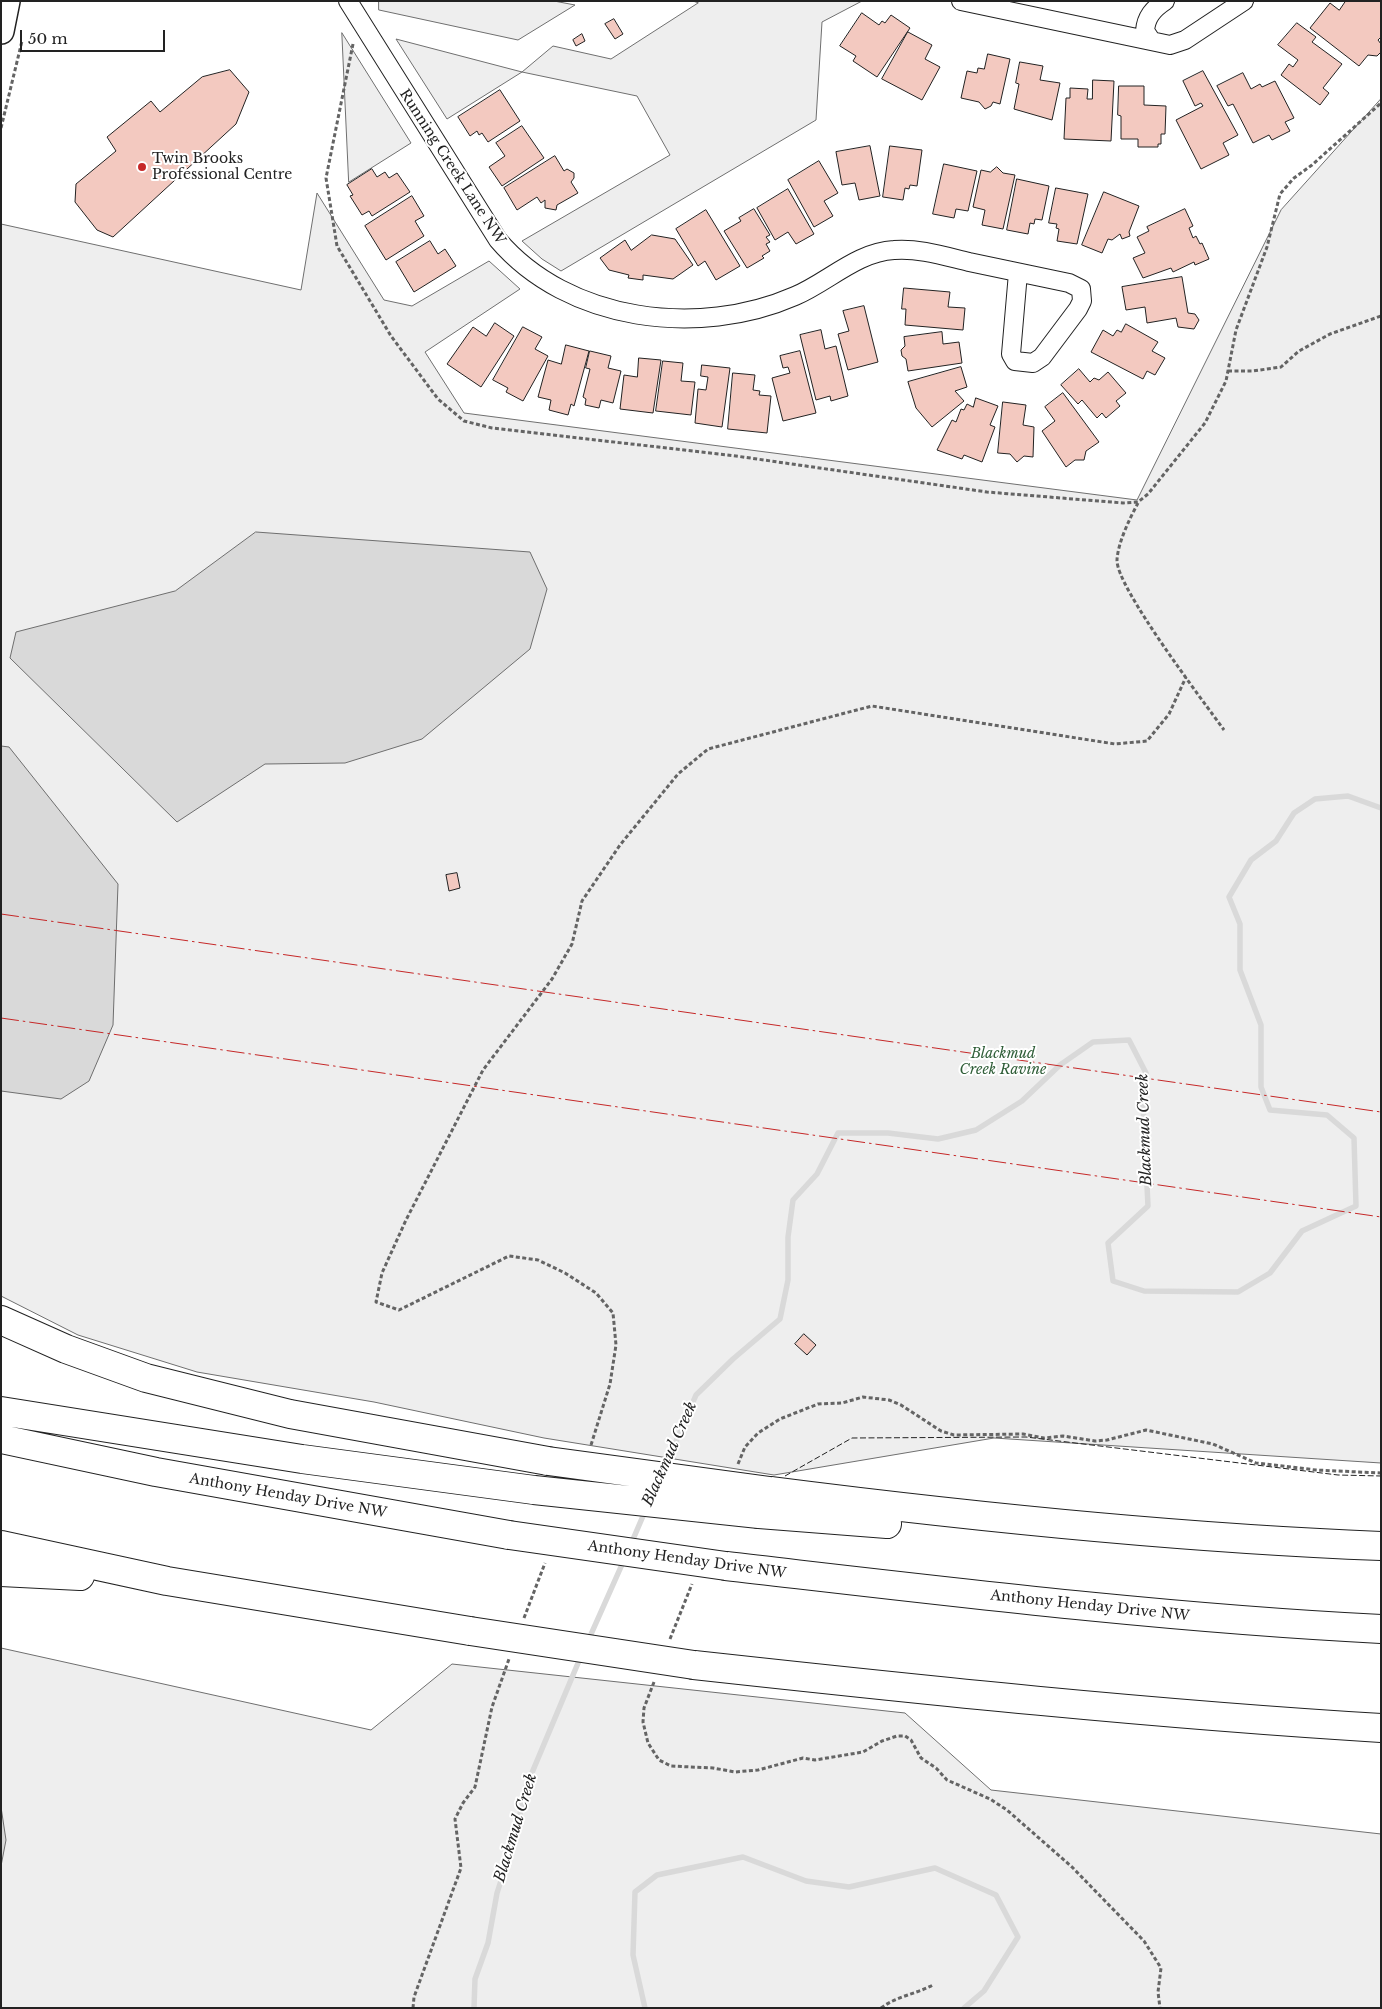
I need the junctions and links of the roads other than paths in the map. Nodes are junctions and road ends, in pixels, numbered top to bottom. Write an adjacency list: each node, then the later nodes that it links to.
1 (7, 1): 6 (main road)
2 (348, 1): 8 (street, Running Creek Lane NW)
3 (1165, 1): 7 (street)
4 (1244, 1): 7 (street)
5 (972, 3): 7 (street)
6 (12, 35)
7 (1151, 40)
8 (1018, 273): 8 (street, Running Creek Lane NW)
9 (1, 1320): 12 (highway, bridge)
10 (1, 1411): 12 (highway, bridge)
11 (1, 1439): 17 (highway, Anthony Henday Drive NW, bridge)
12 (765, 1503): 14 (highway)
13 (1, 1545): 16 (highway)
14 (1381, 1546)
15 (1, 1572): 16 (highway)
16 (167, 1581): 18 (highway, bridge)
17 (1381, 1629)
18 (1381, 1728)

